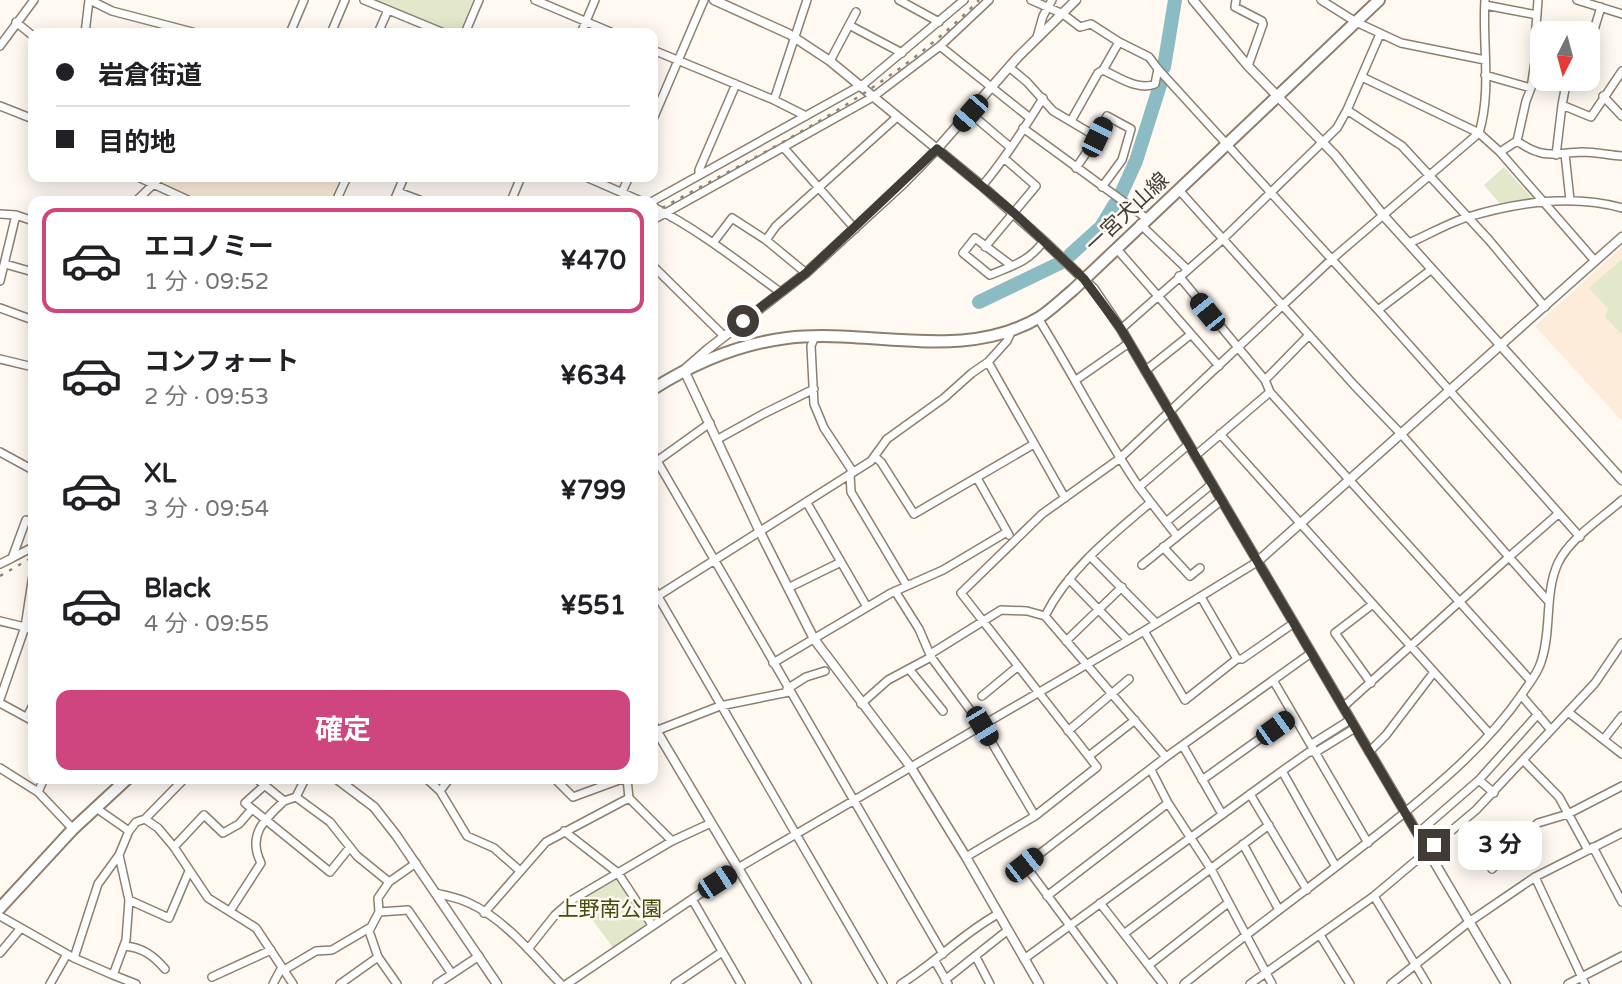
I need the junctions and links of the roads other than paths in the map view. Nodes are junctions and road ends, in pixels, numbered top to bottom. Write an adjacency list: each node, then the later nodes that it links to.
1 (34, 0): 33 (street)
2 (90, 0): 38 (street); 39 (street)
3 (304, 0): 40 (street)
4 (345, 0): 41 (street)
5 (364, 0): 26 (street)
6 (479, 0): 44 (street)
7 (535, 0): 34 (street)
8 (595, 0): 34 (street)
9 (704, 0): 56 (street)
10 (714, 0): 49 (street)
11 (807, 0): 49 (street)
12 (899, 0): 35 (street)
13 (964, 0): 35 (street)
14 (989, 0): 53 (street)
15 (1031, 0): 23 (street)
16 (1076, 0): 28 (street)
17 (1193, 0): 59 (street)
18 (1236, 0): 59 (street)
19 (1321, 0): 36 (street)
20 (1379, 0): 36 (main road, 一宮犬山線)
21 (1538, 0): 30 (street)
22 (1577, 0): 25 (street)
23 (1050, 3): 28 (street); 50 (street)
24 (1485, 3): 30 (street); 57 (street)
25 (1601, 7): 29 (street); 32 (street)
26 (388, 10): 42 (street); 43 (street)
27 (856, 12): 37 (street)
28 (1063, 14): 50 (street); 51 (street)
29 (1622, 14)
30 (1537, 15): 31 (street)
31 (1537, 21)
32 (1597, 21)
33 (16, 22): 47 (street); 52 (street)
34 (586, 22): 45 (street); 46 (street)
35 (939, 22): 55 (street)
36 (1356, 22): 48 (street); 72 (main road, 一宮犬山線)
37 (849, 25): 55 (street); 58 (street)
38 (86, 28)
39 (177, 28)
40 (292, 28)
41 (333, 28)
42 (380, 28)
43 (432, 28)
44 (467, 28)
45 (583, 28)
46 (601, 28)
47 (28, 33)
48 (1380, 34): 57 (street); 65 (street)
49 (795, 37): 58 (street); 76 (street)
50 (1037, 37): 60 (street)
51 (1119, 42): 61 (street); 62 (street)
52 (0, 46)
53 (940, 46): 68 (street); 74 (street)
54 (658, 52): 56 (street)
55 (902, 53): 67 (street)
56 (677, 60): 66 (street); 79 (street)
57 (1485, 60): 64 (street)
58 (830, 61): 67 (street)
59 (1248, 66): 72 (street)
60 (1009, 68): 68 (street); 75 (street)
61 (1158, 69): 62 (street); 93 (street)
62 (1103, 70): 87 (street)
63 (1622, 71): 73 (street)
64 (1485, 75): 69 (street); 89 (street)
65 (1362, 77): 80 (street); 89 (street)
66 (736, 84): 76 (street); 102 (street)
67 (858, 85): 74 (street); 82 (street)
68 (991, 86): 81 (street); 86 (street)
69 (1530, 88)
70 (1530, 91): 91 (street)
71 (1565, 91): 77 (street)
72 (1277, 95): 92 (street); 93 (main road, 一宮犬山線)
73 (1603, 96): 77 (street); 83 (street)
74 (873, 97): 85 (street); 95 (street)
75 (1043, 98): 86 (street); 87 (street)
76 (774, 100): 82 (street)
77 (1562, 105): 98 (street)
78 (0, 106): 84 (street)
79 (658, 106)
80 (1347, 110): 92 (street); 103 (street)
81 (970, 113): 94 (street); 96 (street)
82 (806, 116): 102 (street)
83 (1622, 116)
84 (28, 117)
85 (897, 117): 96 (street); 112 (street)
86 (1030, 118): 88 (street)
87 (1071, 121): 90 (street)
88 (1023, 128): 94 (street); 101 (street)
89 (1479, 133): 97 (street); 103 (street)
90 (1097, 137): 101 (street); 111 (street)
91 (1517, 141): 97 (street); 98 (street)
92 (1321, 143): 116 (street); 131 (street)
93 (1226, 144): 113 (main road, 一宮犬山線); 116 (street)
94 (1010, 147): 100 (street)
95 (784, 148): 112 (street); 127 (street)
96 (937, 149): 110 (street); 136 (street)
97 (1500, 152): 124 (street)
98 (1561, 154): 99 (street); 123 (street)
99 (1622, 156)
100 (1005, 159): 110 (street); 128 (street)
101 (1076, 168): 111 (street)
102 (699, 175): 122 (street)
103 (1429, 176): 131 (street); 132 (street)
104 (148, 182): 109 (street)
105 (157, 182): 109 (street)
106 (402, 182): 114 (street)
107 (598, 182): 115 (street)
108 (627, 182): 115 (street)
109 (154, 185): 117 (street); 118 (street)
110 (982, 186): 128 (street)
111 (1102, 187): 135 (street)
112 (820, 188): 136 (street); 139 (street)
113 (1179, 190): 135 (main road, 一宮犬山線); 138 (street)
114 (398, 191): 119 (street); 120 (street)
115 (622, 192): 121 (street)
116 (1270, 192): 138 (street); 145 (street)
117 (140, 196)
118 (179, 196)
119 (396, 196)
120 (410, 196)
121 (630, 196)
122 (658, 198)
123 (1570, 200): 124 (street); 125 (street)
124 (1542, 202): 132 (street); 146 (street)
125 (1622, 208)
126 (658, 209): 127 (street)
127 (667, 213): 133 (street); 141 (street)
128 (1014, 213): 140 (street); 143 (street)
129 (0, 214): 130 (street)
130 (16, 215): 134 (street); 147 (street)
131 (1383, 215): 142 (street); 145 (street)
132 (1466, 217): 142 (street); 160 (street)
133 (658, 218)
134 (28, 219)
135 (1143, 221): 144 (main road, 一宮犬山線); 149 (street)
136 (855, 229): 153 (street)
137 (1622, 237): 146 (street)
138 (1223, 239): 149 (street); 159 (street)
139 (766, 240): 141 (street); 153 (street)
140 (1044, 242): 148 (street); 155 (street)
141 (713, 243): 157 (street)
142 (1409, 243): 150 (street)
143 (985, 247): 148 (street); 148 (street)
144 (1116, 248): 155 (main road, 一宮犬山線); 158 (street)
145 (1332, 259): 159 (street); 162 (street)
146 (1595, 261): 160 (street)
147 (5, 264): 152 (street); 156 (street)
148 (1012, 266)
149 (1187, 269): 154 (street)
150 (1432, 269): 162 (street); 172 (street)
151 (658, 270): 169 (street)
152 (28, 271)
153 (806, 273): 157 (street)
154 (1179, 276): 158 (street); 173 (street)
155 (1084, 279): 164 (main road, 一宮犬山線); 165 (street)
156 (0, 281)
157 (780, 292): 169 (street)
158 (1159, 296): 165 (street); 167 (street)
159 (1282, 304): 168 (street); 173 (street)
160 (1545, 307): 172 (street)
161 (0, 308): 163 (street)
162 (1378, 310): 184 (street)
163 (28, 318)
164 (1038, 318): 166 (main road, 一宮犬山線); 180 (street)
165 (1121, 329): 171 (street)
166 (1012, 330): 170 (main road, 一宮犬山線); 175 (street)
167 (1190, 335): 176 (street); 179 (street)
168 (1309, 335): 181 (street); 189 (street)
169 (724, 336): 178 (street)
170 (815, 337): 178 (main road, 一宮犬山線); 183 (street)
171 (1129, 343): 179 (street); 180 (street)
172 (1502, 345): 184 (street); 204 (street)
173 (1237, 349): 176 (street); 181 (street)
174 (0, 359): 177 (street)
175 (988, 362): 191 (street); 196 (street)
176 (1219, 366): 186 (street)
177 (28, 367)
178 (684, 370): 182 (main road, 一宮犬山線); 187 (street)
179 (1145, 371): 186 (street)
180 (1076, 380): 197 (street)
181 (1265, 380): 185 (street)
182 (658, 386)
183 (814, 389): 190 (street); 201 (street)
184 (1450, 391): 189 (street); 212 (street)
185 (1270, 392): 188 (street); 203 (street)
186 (1169, 411): 192 (street); 197 (street)
187 (710, 423): 190 (street); 194 (street)
188 (1220, 434): 195 (street); 215 (street)
189 (1402, 435): 203 (street); 224 (street)
190 (718, 439): 216 (street)
191 (1034, 444): 202 (street); 207 (street)
192 (1188, 444): 195 (street); 206 (street)
193 (2, 454): 199 (street); 200 (street)
194 (658, 455)
195 (1195, 456): 205 (street)
196 (875, 457): 201 (street); 202 (street)
197 (1119, 459): 206 (street); 207 (street)
198 (658, 462): 226 (street)
199 (0, 467)
200 (28, 467)
201 (852, 473): 210 (street); 233 (street)
202 (977, 478): 217 (street)
203 (1352, 480): 215 (street); 241 (street)
204 (1622, 480)
205 (1212, 484): 208 (street); 214 (street)
206 (1139, 487): 211 (street)
207 (1065, 498): 220 (street)
208 (1222, 500): 218 (street); 228 (street)
209 (1622, 500): 219 (street)
210 (807, 503): 216 (street); 227 (street)
211 (1150, 503): 214 (street); 223 (street)
212 (1558, 514): 219 (street); 224 (street)
213 (28, 521): 225 (street)
214 (1166, 522): 218 (street)
215 (1301, 524): 228 (street); 243 (street)
216 (759, 530): 226 (street); 235 (street)
217 (1007, 532): 220 (street); 233 (street)
218 (1177, 536): 221 (street)
219 (1580, 537): 240 (street)
220 (1013, 542): 248 (street)
221 (1163, 547): 230 (street); 231 (street)
222 (28, 550): 225 (street)
223 (1090, 556): 232 (street); 234 (street)
224 (1508, 557): 240 (street); 241 (street)
225 (12, 558): 229 (street)
226 (713, 560): 237 (street); 262 (street)
227 (841, 562): 235 (street); 244 (street)
228 (1258, 562): 238 (street); 250 (street)
229 (0, 564)
230 (1142, 565)
231 (1200, 568)
232 (1069, 579): 245 (street); 246 (street)
233 (907, 586): 236 (street)
234 (1122, 587): 245 (street); 249 (street)
235 (788, 588): 254 (street)
236 (895, 591): 244 (street); 260 (street)
237 (658, 592)
238 (1201, 597): 249 (street); 261 (street)
239 (658, 601): 279 (street)
240 (1549, 602): 270 (street)
241 (1460, 603): 258 (street); 270 (street)
242 (28, 604): 251 (street)
243 (1373, 604): 258 (street); 271 (street)
244 (867, 607): 254 (street)
245 (1098, 610): 255 (street); 256 (street)
246 (1045, 616): 248 (street); 256 (street)
247 (0, 621): 251 (street)
248 (983, 622): 260 (street); 264 (street)
249 (1156, 623): 253 (street)
250 (1294, 624): 259 (street); 261 (street)
251 (24, 627): 252 (street); 277 (street)
252 (28, 628)
253 (1144, 631): 255 (street); 261 (street)
254 (814, 639): 262 (street); 278 (street)
255 (1128, 640): 263 (street)
256 (1066, 641): 263 (street)
257 (1622, 643): 282 (street)
258 (1412, 647): 267 (street); 271 (street)
259 (1311, 653): 269 (street); 280 (street)
260 (931, 657): 265 (street); 289 (street)
261 (1237, 659)
262 (773, 663): 272 (street)
263 (1086, 664): 273 (street); 274 (street)
264 (1017, 667): 273 (street); 276 (street)
265 (909, 669): 278 (street); 281 (street)
266 (825, 671): 272 (street)
267 (1433, 672): 294 (street); 299 (street)
268 (1129, 679): 274 (street)
269 (1273, 680): 284 (street); 297 (street)
270 (1530, 680): 275 (street)
271 (1371, 682): 280 (street)
272 (788, 690): 279 (street); 328 (street)
273 (1037, 693): 289 (street); 293 (street)
274 (1112, 695): 287 (street); 293 (street)
275 (1521, 695): 283 (street); 294 (street)
276 (982, 696)
277 (0, 701): 286 (street)
278 (861, 704): 304 (street)
279 (720, 706): 290 (street); 345 (street)
280 (1343, 707): 288 (street)
281 (943, 711)
282 (1568, 712): 292 (street); 296 (street)
283 (1538, 714): 292 (street); 309 (street)
284 (1293, 715): 298 (street); 308 (street)
285 (1622, 716): 296 (street)
286 (28, 718)
287 (1135, 720): 301 (street); 302 (street)
288 (1350, 720): 291 (street); 298 (street)
289 (982, 726): 304 (street); 336 (street)
290 (658, 728)
291 (1355, 728): 298 (street); 299 (street)
292 (1552, 730): 303 (street)
293 (1068, 732): 301 (street)
294 (1489, 733): 333 (street)
295 (658, 736): 339 (street)
296 (1604, 739): 300 (street)
297 (1183, 746): 302 (street); 308 (street)
298 (1314, 748): 307 (street); 349 (street)
299 (1369, 752): 333 (street)
300 (1622, 754)
301 (1089, 756): 336 (street)
302 (1166, 757): 306 (street)
303 (1524, 761): 324 (street); 335 (street)
304 (910, 766): 328 (street); 356 (street)
305 (0, 768): 323 (street)
306 (1150, 770): 330 (street); 369 (street)
307 (1282, 771): 325 (street); 358 (street)
308 (1202, 780): 334 (street)
309 (1479, 780): 324 (street); 344 (street)
310 (42, 784): 323 (street)
311 (122, 784): 331 (main road)
312 (179, 784): 337 (street)
313 (302, 784): 326 (street)
314 (344, 784): 357 (street)
315 (432, 784): 322 (street)
316 (445, 784): 322 (street)
317 (560, 784): 318 (street)
318 (610, 784)
319 (625, 784): 327 (street)
320 (265, 785): 329 (street); 332 (street)
321 (1622, 786): 335 (street)
322 (440, 791): 362 (street)
323 (38, 792): 341 (street)
324 (1494, 793): 354 (street)
325 (1250, 794): 334 (street); 340 (street)
326 (296, 797): 329 (street); 352 (street)
327 (629, 798): 343 (street); 348 (street)
328 (853, 800): 345 (street); 397 (street)
329 (284, 802): 338 (street)
330 (1168, 803): 347 (street); 369 (street)
331 (96, 808): 341 (main road); 342 (street)
332 (252, 809): 338 (street); 351 (street)
333 (1405, 813): 344 (street); 349 (street)
334 (1222, 814): 347 (street)
335 (1568, 814): 353 (street); 361 (street)
336 (1035, 816): 356 (street)
337 (145, 819): 342 (street); 351 (street)
338 (265, 820): 352 (street); 378 (street)
339 (711, 823): 348 (street); 359 (street)
340 (1269, 825): 350 (street); 367 (street)
341 (73, 830): 373 (main road)
342 (128, 831): 355 (street)
343 (565, 831): 362 (street); 364 (street)
344 (1418, 833): 354 (street)
345 (796, 834): 359 (street); 428 (street)
346 (1622, 834): 353 (street)
347 (1191, 838): 360 (street); 375 (street)
348 (672, 841): 364 (street)
349 (1368, 843): 358 (street)
350 (1243, 844): 360 (street); 377 (street)
351 (174, 846): 363 (street)
352 (350, 847): 366 (street)
353 (1591, 849): 365 (street); 374 (street)
354 (1427, 850): 370 (street); 383 (street)
355 (119, 855): 372 (street); 398 (street)
356 (966, 857): 381 (street)
357 (416, 863): 366 (street); 368 (street)
358 (1336, 867): 367 (street)
359 (738, 868): 371 (street); 427 (street)
360 (1211, 869): 376 (street); 389 (street)
361 (1492, 869)
362 (519, 870): 380 (street)
363 (189, 871): 372 (street); 378 (street)
364 (618, 873): 384 (street); 393 (street)
365 (1535, 877): 383 (street); 413 (street)
366 (389, 882): 379 (street)
367 (1307, 890): 377 (street)
368 (436, 893): 380 (street); 399 (street)
369 (1047, 896): 386 (street)
370 (1374, 896): 391 (street); 405 (street)
371 (691, 899): 384 (street); 395 (street)
372 (129, 900): 392 (street)
373 (2, 902)
374 (1622, 902)
375 (1100, 903): 386 (street); 389 (street)
376 (1228, 903): 390 (street); 406 (street)
377 (1279, 910): 390 (street)
378 (230, 911): 394 (street)
379 (379, 912): 385 (street); 410 (street)
380 (484, 913): 393 (street)
381 (998, 914): 388 (street); 397 (street)
382 (0, 916): 387 (street)
383 (1469, 922): 405 (street); 440 (street)
384 (652, 925): 424 (street)
385 (371, 926): 401 (street); 408 (street)
386 (1071, 926): 403 (street); 432 (street)
387 (21, 928): 396 (street); 398 (street)
388 (1008, 930): 402 (street); 403 (street)
389 (1125, 933): 406 (street)
390 (1247, 933): 409 (street); 434 (street)
391 (1320, 935): 409 (street); 437 (street)
392 (124, 946): 407 (street); 411 (street)
393 (528, 949): 423 (street)
394 (271, 950): 408 (street); 412 (street)
395 (722, 952): 425 (street); 426 (street)
396 (0, 953)
397 (943, 954): 404 (street)
398 (71, 956): 411 (street); 415 (street)
399 (478, 956): 410 (street); 422 (street)
400 (1622, 956): 413 (street)
401 (378, 957): 419 (street); 420 (street)
402 (976, 957): 414 (street); 430 (street)
403 (1024, 959): 431 (street)
404 (935, 961): 414 (street); 429 (street)
405 (1415, 964): 438 (street); 439 (street)
406 (1149, 965): 433 (street)
407 (165, 969)
408 (283, 969): 417 (street); 418 (street)
409 (1265, 973): 435 (street); 436 (street)
410 (452, 974): 421 (street)
411 (113, 975): 416 (street)
412 (212, 977)
413 (1583, 981): 441 (street)
414 (946, 982)
415 (50, 984)
416 (134, 984)
417 (273, 984)
418 (293, 984)
419 (340, 984)
420 (397, 984)
421 (437, 984)
422 (498, 984)
423 (561, 984)
424 (567, 984)
425 (675, 984)
426 (741, 984)
427 (807, 984)
428 (883, 984)
429 (901, 984)
430 (990, 984)
431 (1039, 984)
432 (1113, 984)
433 (1163, 984)
434 (1184, 984)
435 (1250, 984)
436 (1272, 984)
437 (1350, 984)
438 (1391, 984)
439 (1427, 984)
440 (1506, 984)
441 (1568, 984)

